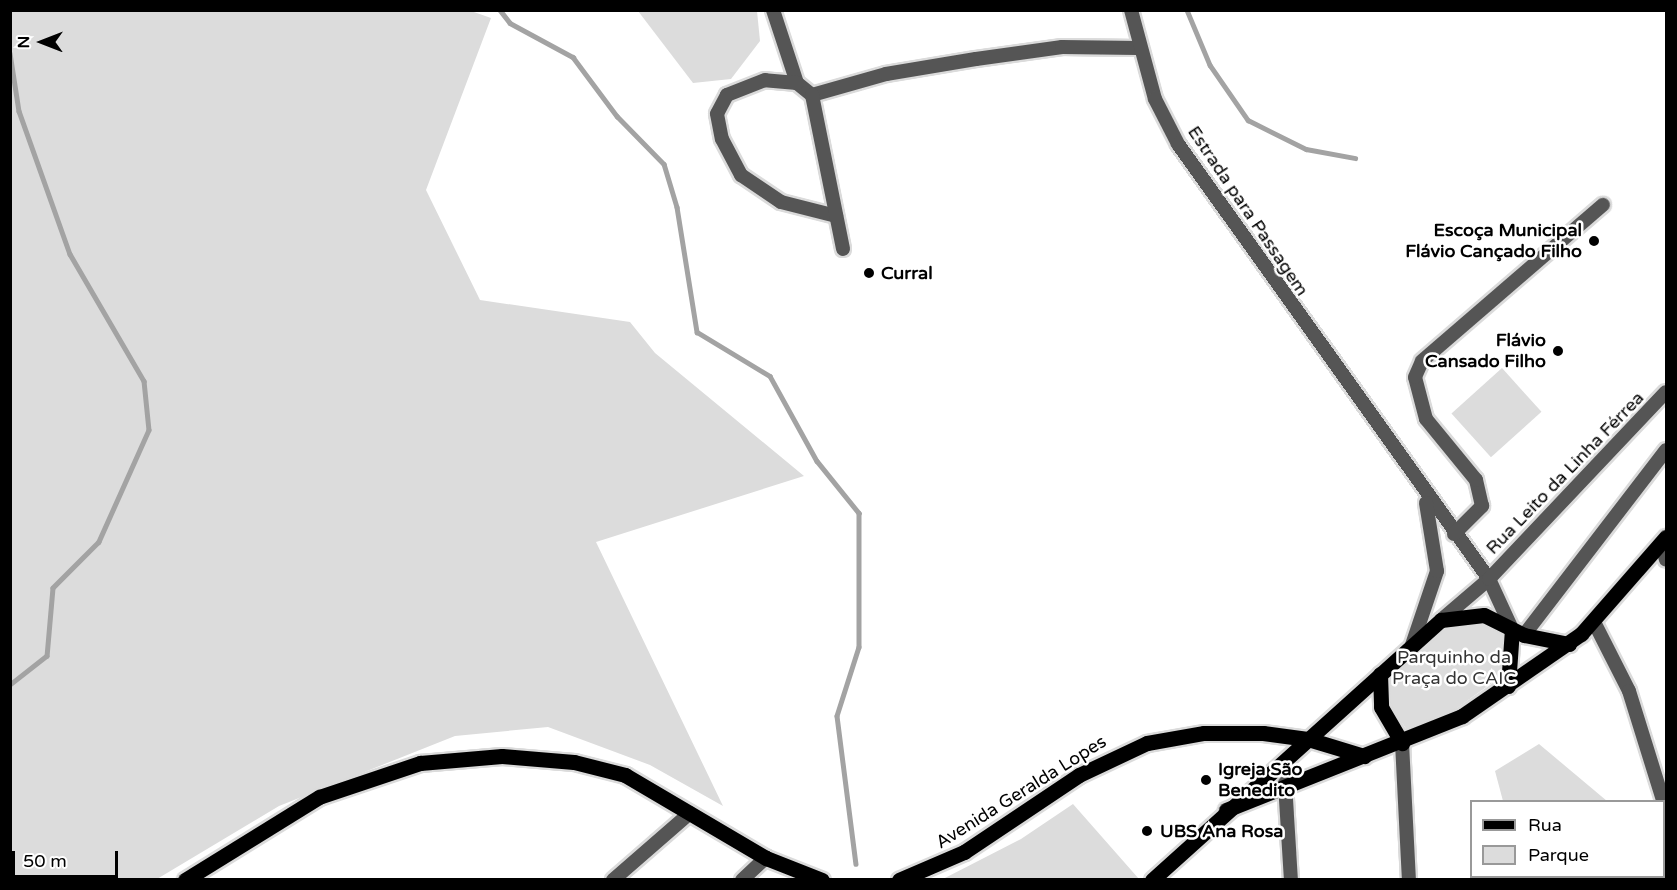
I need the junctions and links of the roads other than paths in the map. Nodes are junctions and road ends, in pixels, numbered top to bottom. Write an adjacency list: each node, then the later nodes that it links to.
1 (773, 10): 4 (street)
2 (1131, 10): 3 (street, Estrada para Passagem)
3 (1138, 48): 5 (street); 11 (street, Estrada para Passagem)
4 (797, 83): 5 (street); 7 (street)
5 (812, 95): 7 (street)
6 (1603, 205): 12 (street)
7 (836, 216): 8 (street)
8 (843, 249)
9 (1666, 392): 15 (street, Rua Leito da Linha Férrea)
10 (1666, 450): 18 (street)
11 (1424, 495): 12 (street, Estrada para Passagem); 20 (street)
12 (1454, 534): 15 (street, Estrada para Passagem)
13 (1664, 540): 14 (street); 17 (main road)
14 (1666, 560)
15 (1489, 579): 16 (street, Rua Leito da Linha Férrea); 18 (street, Estrada para Passagem)
16 (1441, 620): 18 (main road); 20 (main road)
17 (1594, 622): 19 (main road); 27 (street)
18 (1518, 632): 19 (main road); 22 (main road)
19 (1569, 644): 22 (main road)
20 (1412, 645): 21 (main road)
21 (1380, 674): 23 (main road); 24 (main road)
22 (1508, 686): 24 (main road)
23 (1308, 739): 25 (main road, Avenida Geralda Lopes); 28 (main road); 35 (main road, Avenida Geralda Lopes)
24 (1402, 742): 25 (main road); 38 (street)
25 (1364, 756): 26 (main road)
26 (1285, 783): 28 (main road); 37 (street)
27 (1663, 800)
28 (1226, 810): 36 (main road)
29 (690, 813): 30 (main road); 31 (main road); 32 (street)
30 (766, 858): 33 (street); 34 (main road)
31 (185, 879)
32 (614, 879)
33 (742, 879)
34 (822, 879)
35 (899, 879)
36 (1152, 879)
37 (1291, 879)
38 (1410, 879)

